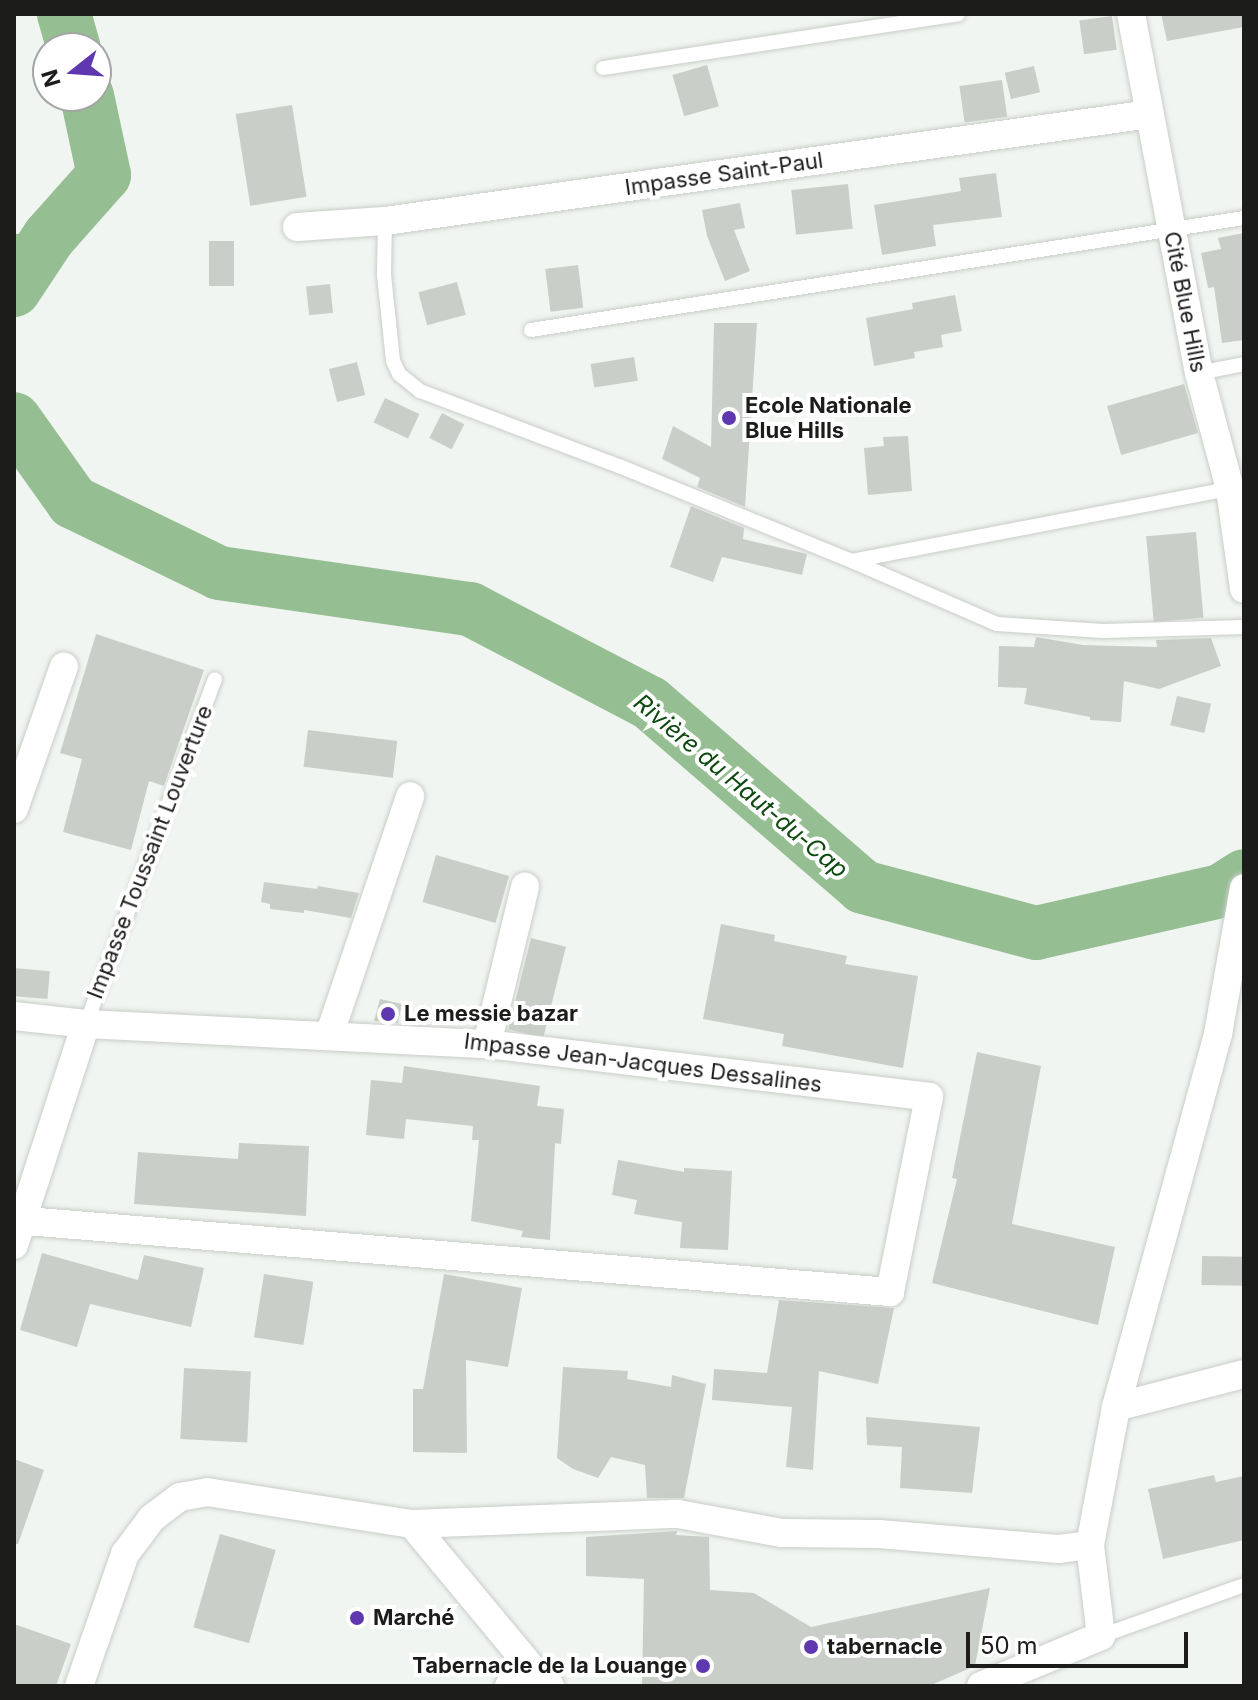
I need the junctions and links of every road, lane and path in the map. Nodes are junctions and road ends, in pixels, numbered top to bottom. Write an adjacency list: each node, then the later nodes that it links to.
1 (958, 14): 3 (lane)
2 (1131, 14): 4 (street, Cité Blue Hills)
3 (603, 68)
4 (1150, 114): 6 (street, Impasse Saint-Paul); 8 (street, Cité Blue Hills)
5 (1244, 218): 8 (lane)
6 (385, 221): 7 (street, Impasse Saint-Paul); 13 (lane)
7 (297, 227)
8 (1171, 232): 9 (lane); 11 (street, Cité Blue Hills)
9 (531, 330)
10 (1244, 364): 11 (lane)
11 (1199, 373): 12 (street, Cité Blue Hills)
12 (1237, 487): 13 (lane); 14 (street, Cité Blue Hills)
13 (852, 561): 15 (lane)
14 (1244, 589)
15 (1244, 627)
16 (64, 666): 19 (street)
17 (215, 679): 23 (lane, Impasse Toussaint Louverture)
18 (410, 796): 24 (street)
19 (14, 809)
20 (525, 887): 25 (street)
21 (1244, 888): 28 (street)
22 (14, 1016): 23 (street, Impasse Jean-Jacques Dessalines)
23 (86, 1024): 24 (street, Impasse Jean-Jacques Dessalines); 26 (street)
24 (330, 1033): 25 (street, Impasse Jean-Jacques Dessalines)
25 (487, 1044): 26 (street, Impasse Jean-Jacques Dessalines)
26 (17, 1229)
27 (1244, 1374): 28 (street)
28 (1116, 1407): 30 (street)
29 (412, 1524): 30 (street); 33 (street); 34 (street)
30 (1090, 1545): 32 (street)
31 (1244, 1585): 32 (lane)
32 (1101, 1636): 36 (street)
33 (542, 1679): 35 (street)
34 (79, 1686)
35 (509, 1686)
36 (981, 1686)

